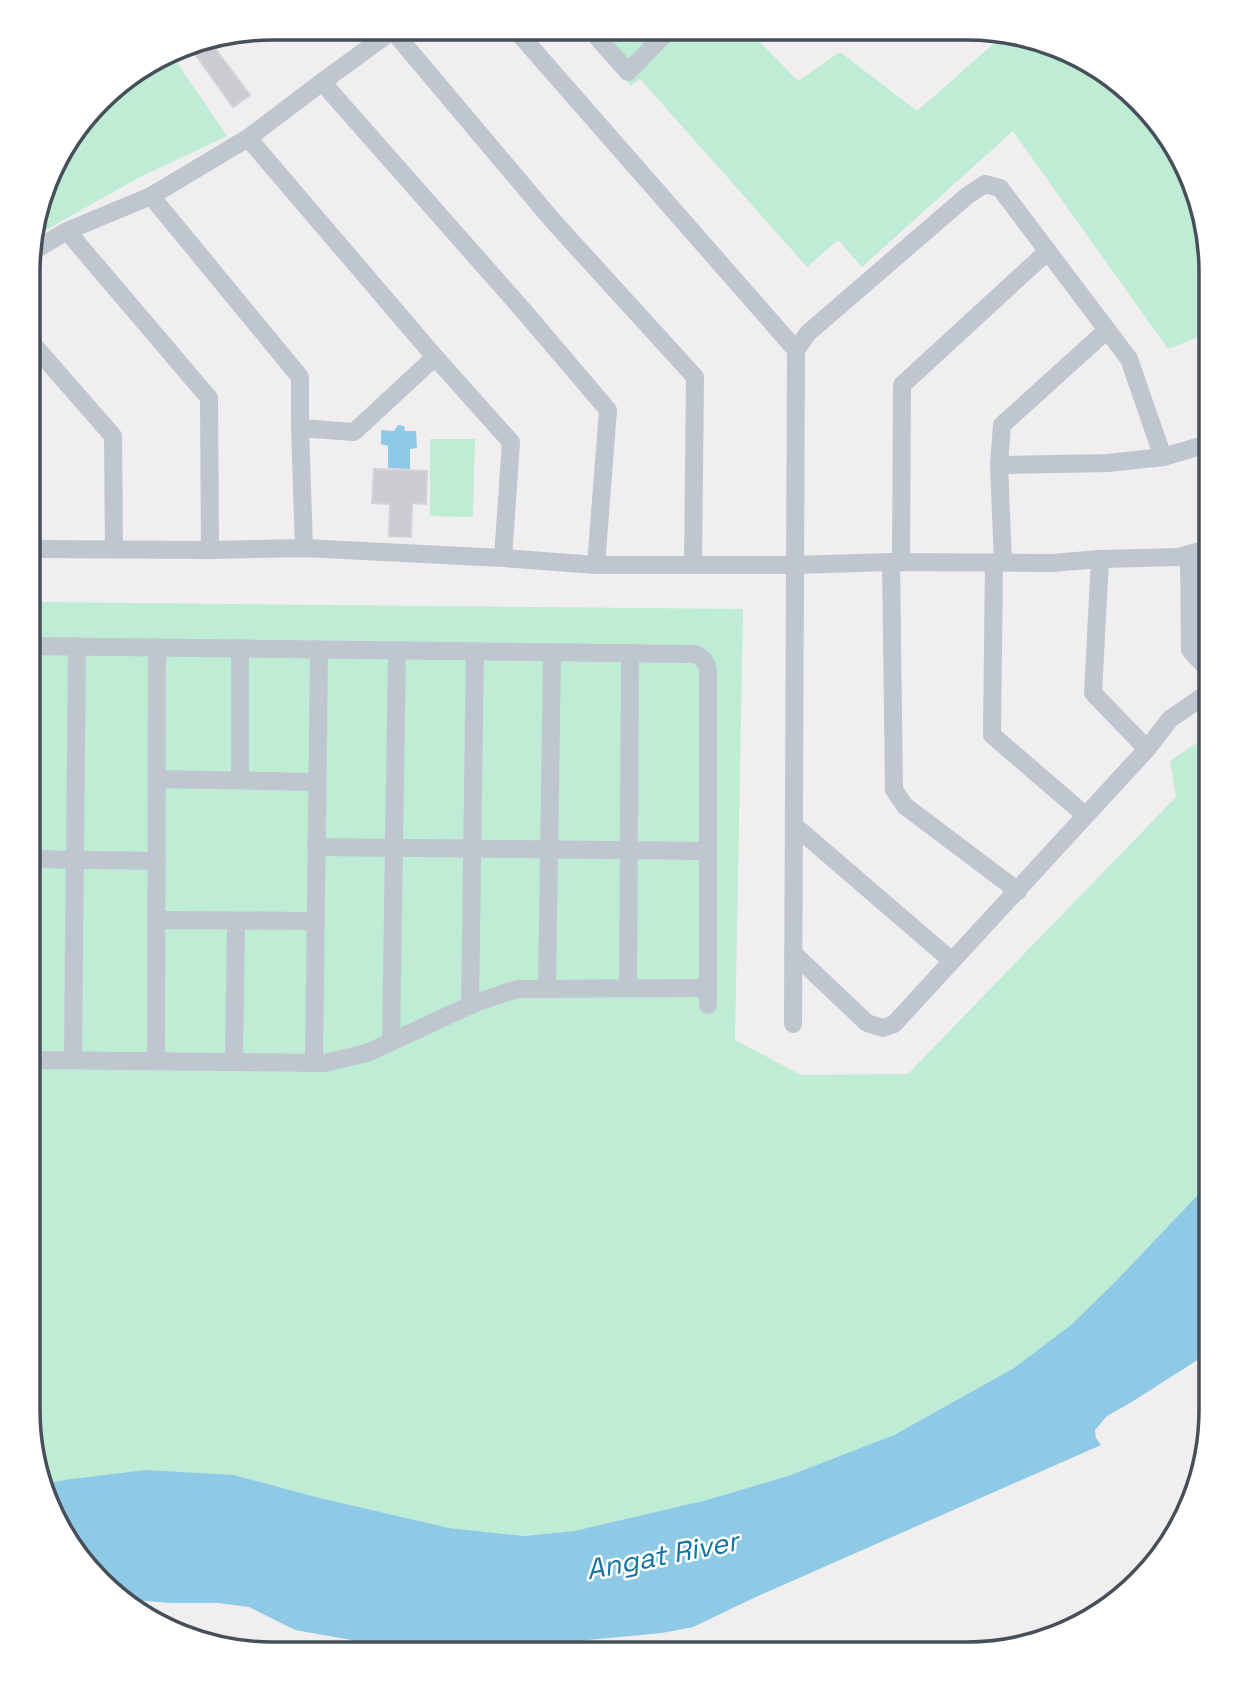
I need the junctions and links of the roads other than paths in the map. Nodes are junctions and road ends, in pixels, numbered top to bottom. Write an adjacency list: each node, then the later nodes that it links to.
1 (380, 40): 6 (street)
2 (402, 40): 31 (street)
3 (525, 40): 13 (street)
4 (600, 40): 5 (street)
5 (659, 40)
6 (321, 82): 7 (street); 30 (street)
7 (248, 138): 8 (street); 15 (street)
8 (151, 196): 9 (street); 16 (street)
9 (66, 230): 10 (street); 23 (street)
10 (42, 245)
11 (1048, 251): 12 (street); 13 (street); 28 (street)
12 (1107, 330): 18 (street); 19 (street)
13 (796, 350): 32 (street)
14 (40, 352): 22 (street)
15 (435, 357): 16 (street); 26 (street)
16 (300, 428): 20 (street)
17 (1199, 447): 18 (street)
18 (1163, 457): 19 (street)
19 (999, 465): 29 (street)
20 (304, 548): 23 (street); 26 (street)
21 (40, 549): 22 (street)
22 (114, 550): 23 (street)
23 (210, 550)
24 (1199, 551): 25 (street)
25 (1189, 554): 27 (street); 42 (street)
26 (503, 558): 30 (street)
27 (1100, 559): 29 (street); 44 (street)
28 (896, 562): 29 (street); 32 (street); 59 (street)
29 (999, 562): 48 (street)
30 (596, 565): 31 (street)
31 (694, 565): 32 (street)
32 (794, 565): 49 (street)
33 (40, 646): 34 (street)
34 (77, 646): 35 (street); 57 (street)
35 (157, 647): 36 (street); 45 (street)
36 (240, 648): 37 (street); 46 (street)
37 (319, 649): 38 (street); 47 (street)
38 (397, 650): 39 (street); 51 (street)
39 (475, 652): 40 (street); 52 (street)
40 (552, 652): 41 (street); 53 (street)
41 (630, 653): 54 (street); 55 (street)
42 (1199, 659)
43 (1199, 699): 44 (street)
44 (1147, 749): 48 (street)
45 (158, 779): 46 (street); 58 (street)
46 (240, 780): 47 (street)
47 (317, 782): 50 (street)
48 (1085, 815): 59 (street)
49 (795, 826): 63 (street); 64 (street)
50 (316, 847): 51 (street); 62 (street)
51 (394, 848): 52 (street); 69 (street)
52 (472, 848): 53 (street); 67 (street)
53 (549, 849): 54 (street); 65 (street)
54 (629, 850): 55 (street); 66 (street)
55 (708, 851): 66 (street)
56 (40, 859): 57 (street)
57 (75, 859): 58 (street); 71 (street)
58 (157, 861): 60 (street)
59 (1018, 891): 64 (street)
60 (156, 920): 61 (street); 72 (street)
61 (236, 921): 62 (street); 73 (street)
62 (315, 922): 74 (street)
63 (793, 953): 64 (street); 68 (street)
64 (952, 961)
65 (547, 988): 66 (street); 67 (street)
66 (628, 988)
67 (470, 1005): 69 (street)
68 (793, 1024)
69 (391, 1042): 74 (street)
70 (40, 1060): 71 (street)
71 (73, 1060): 72 (street)
72 (156, 1061): 73 (street)
73 (234, 1062): 74 (street)
74 (314, 1063)

